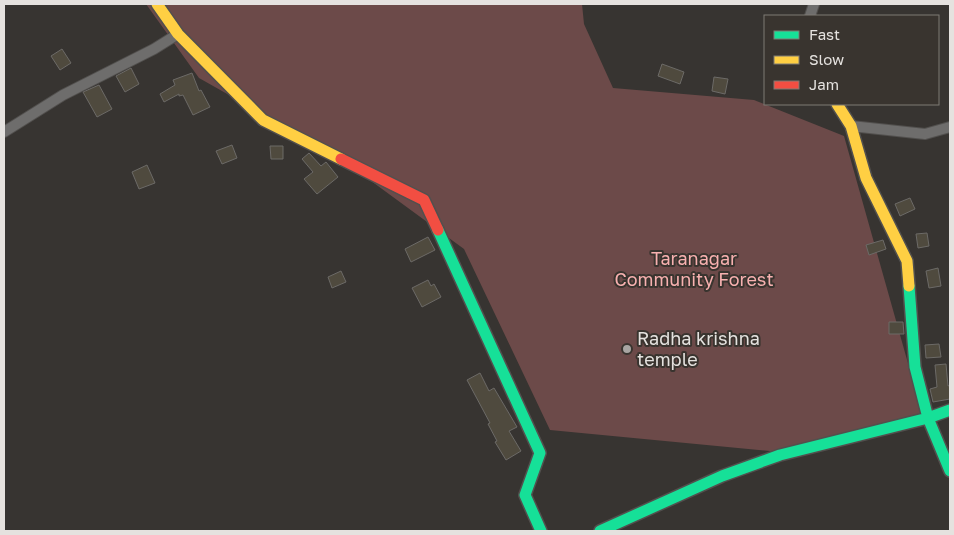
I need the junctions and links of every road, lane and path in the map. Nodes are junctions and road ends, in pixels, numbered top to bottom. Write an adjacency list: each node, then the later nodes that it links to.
1 (157, 4): 2 (street)
2 (178, 34): 6 (street); 10 (street)
3 (838, 105): 4 (street)
4 (851, 126): 5 (street); 8 (street)
5 (950, 127)
6 (4, 132)
7 (950, 410): 8 (street)
8 (928, 418): 9 (street); 11 (street)
9 (950, 471)
10 (541, 531)
11 (600, 531)

